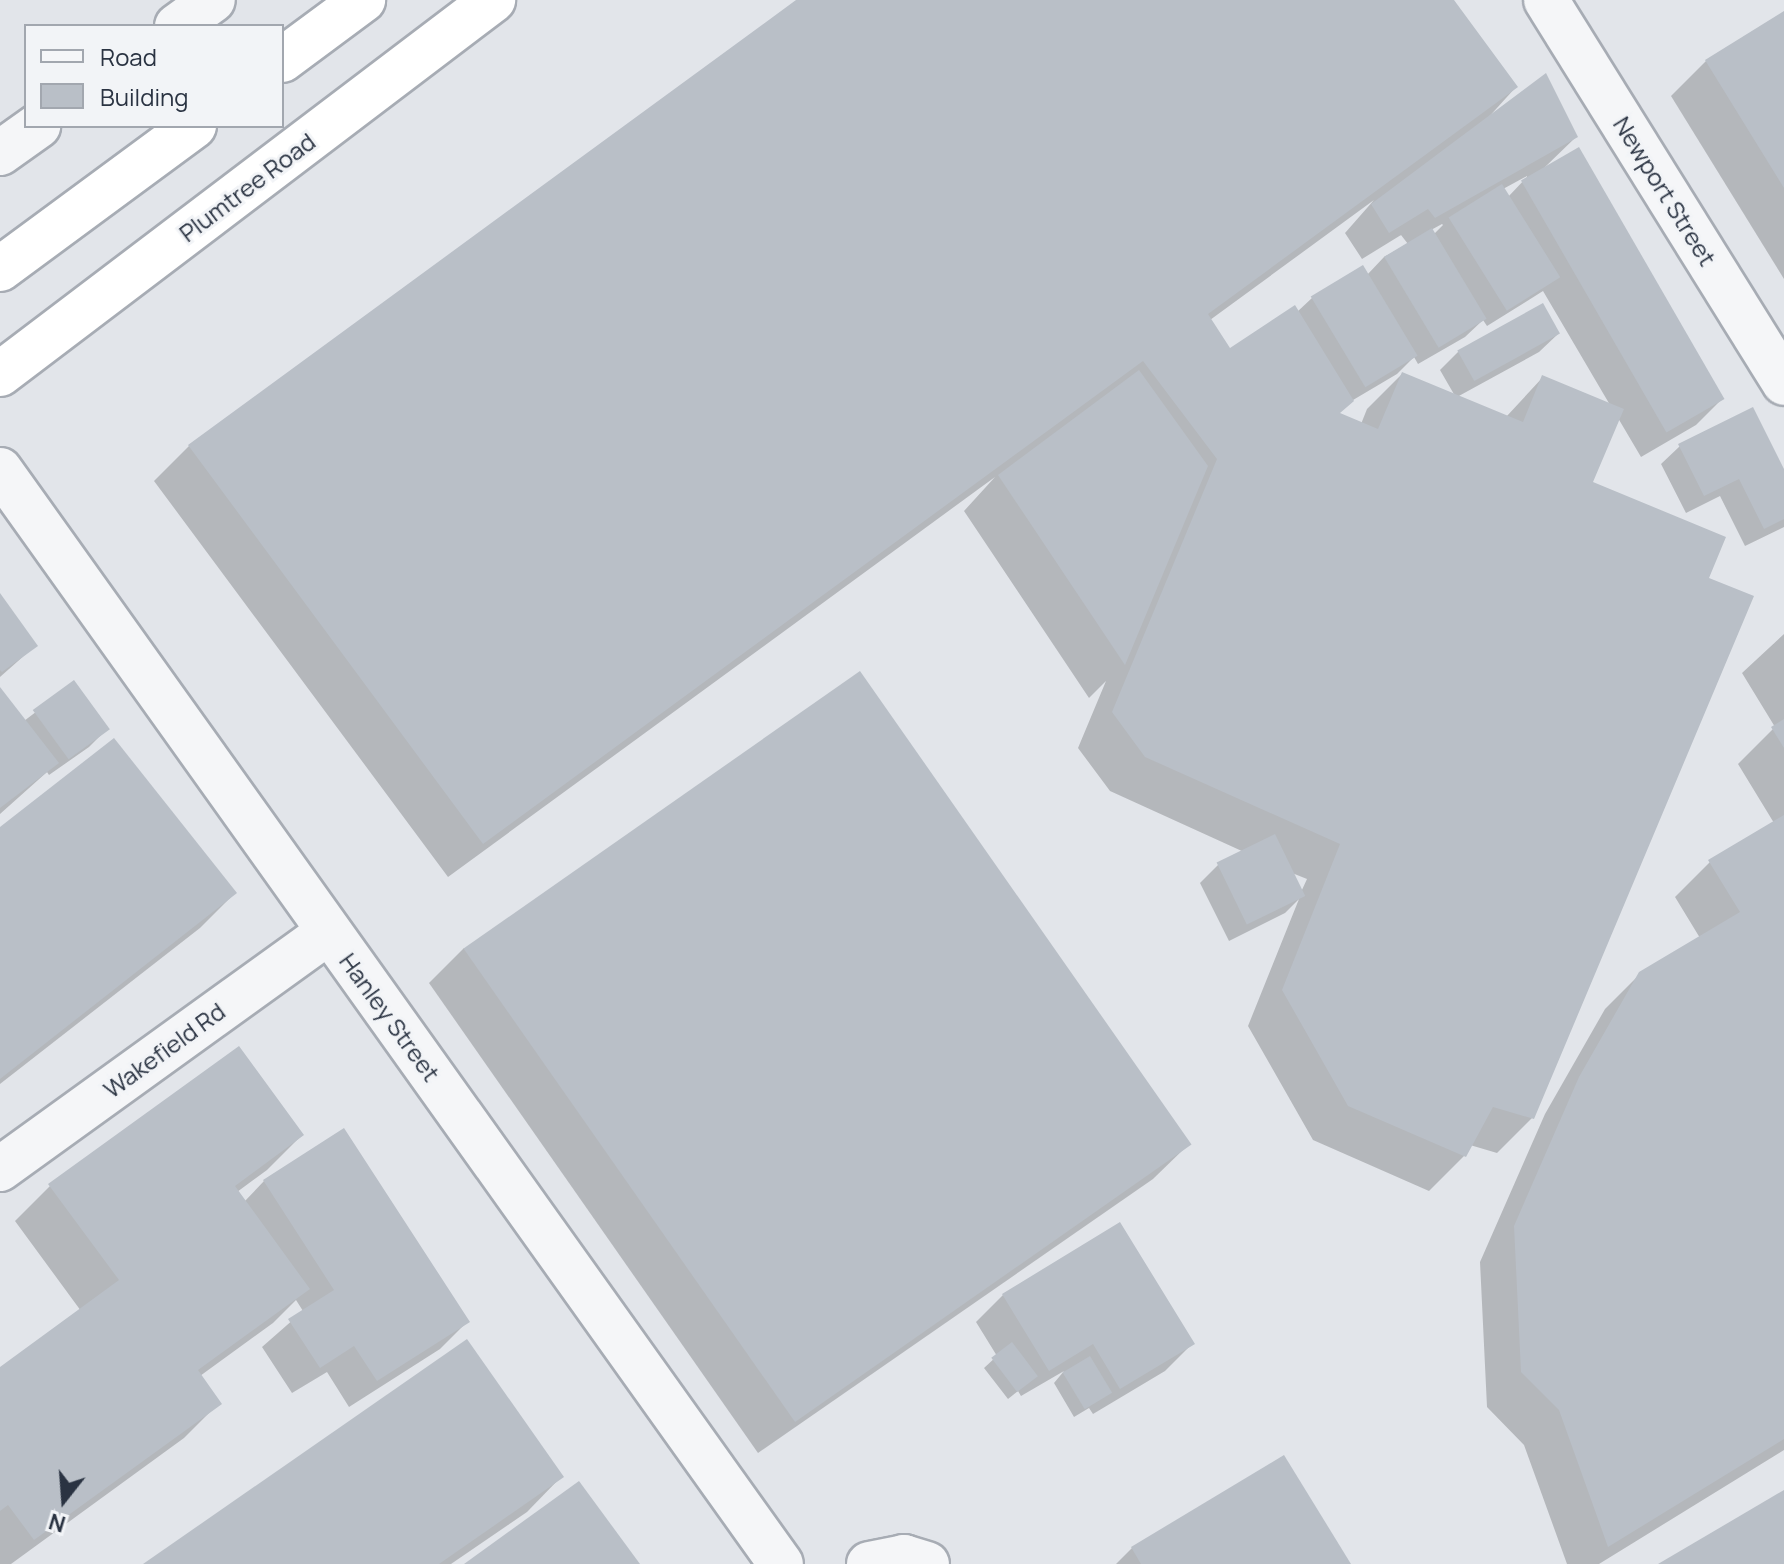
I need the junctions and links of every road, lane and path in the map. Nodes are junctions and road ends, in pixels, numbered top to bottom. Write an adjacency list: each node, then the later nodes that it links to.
1 (213, 0): 5 (street)
2 (363, 0): 6 (highway)
3 (493, 0): 11 (highway, Plumtree Road)
4 (1551, 2): 12 (street, Newport Street)
5 (180, 24)
6 (284, 59)
7 (35, 128): 9 (street)
8 (191, 128): 10 (highway)
9 (0, 153)
10 (0, 269)
11 (0, 374)
12 (1784, 383)
13 (0, 470): 14 (street, Hanley Street)
14 (329, 932): 15 (street, Wakefield Rd); 16 (street, Hanley Street)
15 (0, 1169)
16 (781, 1564)
17 (869, 1564): 18 (street)
18 (927, 1564)

